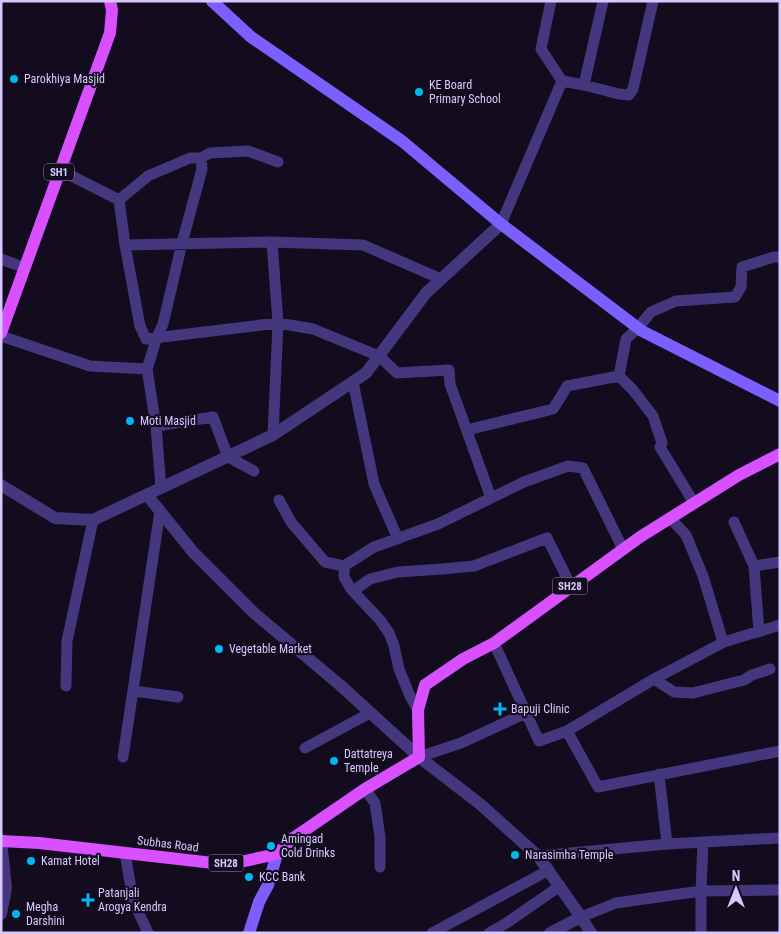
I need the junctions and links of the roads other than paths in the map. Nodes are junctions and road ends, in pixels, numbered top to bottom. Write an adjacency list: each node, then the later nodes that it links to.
1 (212, 1): 12 (main road)
2 (551, 1): 6 (street)
3 (603, 1): 7 (street)
4 (653, 1): 7 (street)
5 (114, 4): 10 (main road, SH1)
6 (562, 81): 7 (street); 12 (street)
7 (584, 85)
8 (201, 158): 9 (street); 11 (street); 14 (street)
9 (278, 162)
10 (60, 170): 11 (street); 18 (main road, SH1)
11 (119, 200): 15 (street)
12 (501, 224): 19 (street); 21 (main road)
13 (272, 242): 14 (street); 19 (street); 20 (street)
14 (182, 243): 15 (street); 23 (street)
15 (125, 245): 23 (street)
16 (780, 257): 21 (street)
17 (1, 259): 18 (street)
18 (25, 268): 22 (main road, SH1)
19 (442, 278): 24 (street)
20 (278, 323): 23 (street); 24 (street); 31 (street)
21 (638, 328): 26 (street); 28 (main road)
22 (1, 335): 25 (street)
23 (157, 337): 25 (street)
24 (379, 356): 27 (street); 30 (street)
25 (147, 369): 29 (street)
26 (619, 376): 30 (street); 40 (street)
27 (353, 382): 31 (street); 45 (street)
28 (780, 401)
29 (156, 426): 33 (street); 36 (street)
30 (467, 430): 38 (street)
31 (273, 435): 33 (street)
32 (780, 454): 40 (main road, SH28)
33 (228, 457): 34 (street); 36 (street)
34 (254, 470)
35 (1, 485): 43 (street)
36 (161, 488): 37 (street)
37 (147, 495): 41 (street); 43 (street)
38 (491, 498): 45 (street); 46 (street)
39 (279, 500): 48 (street)
40 (694, 503): 42 (main road, SH28)
41 (160, 511): 59 (street); 62 (street)
42 (670, 518): 46 (main road, SH28); 54 (street)
43 (93, 520): 58 (street)
44 (734, 522): 49 (street)
45 (398, 538): 48 (street)
46 (623, 549): 50 (main road, SH28)
47 (780, 562): 49 (street)
48 (344, 566): 51 (street)
49 (754, 566): 53 (street)
50 (572, 586): 51 (street); 55 (main road, SH28)
51 (353, 591): 61 (street)
52 (780, 626): 53 (street)
53 (759, 632): 54 (street)
54 (722, 642): 57 (street)
55 (494, 643): 61 (main road, SH28); 63 (street)
56 (770, 669): 57 (street)
57 (654, 679): 64 (street)
58 (66, 686)
59 (134, 691): 60 (street); 68 (street)
60 (178, 697)
61 (418, 710): 67 (main road, SH28)
62 (370, 713): 65 (street); 67 (street)
63 (526, 713): 64 (street); 67 (street)
64 (567, 731): 69 (street)
65 (305, 748)
66 (780, 751): 69 (street)
67 (419, 756): 70 (main road); 77 (street)
68 (123, 757)
69 (659, 774): 74 (street)
70 (365, 789): 76 (main road); 78 (street)
71 (780, 838): 73 (street)
72 (1, 841): 75 (main road, Subhas Road / SH28); 83 (street)
73 (703, 842): 74 (street); 82 (street)
74 (667, 844): 77 (street)
75 (126, 853): 76 (main road, Subhas Road / SH28); 85 (street)
76 (277, 854): 86 (main road)
77 (538, 856): 79 (street)
78 (380, 867)
79 (549, 870): 80 (street); 87 (street)
80 (560, 886): 84 (street); 88 (street)
81 (780, 890): 82 (street)
82 (701, 891): 84 (street); 91 (street)
83 (1, 914)
84 (581, 917): 89 (street); 90 (street)
85 (148, 933)
86 (249, 933)
87 (432, 933)
88 (489, 933)
89 (550, 933)
90 (591, 933)
91 (701, 933)

